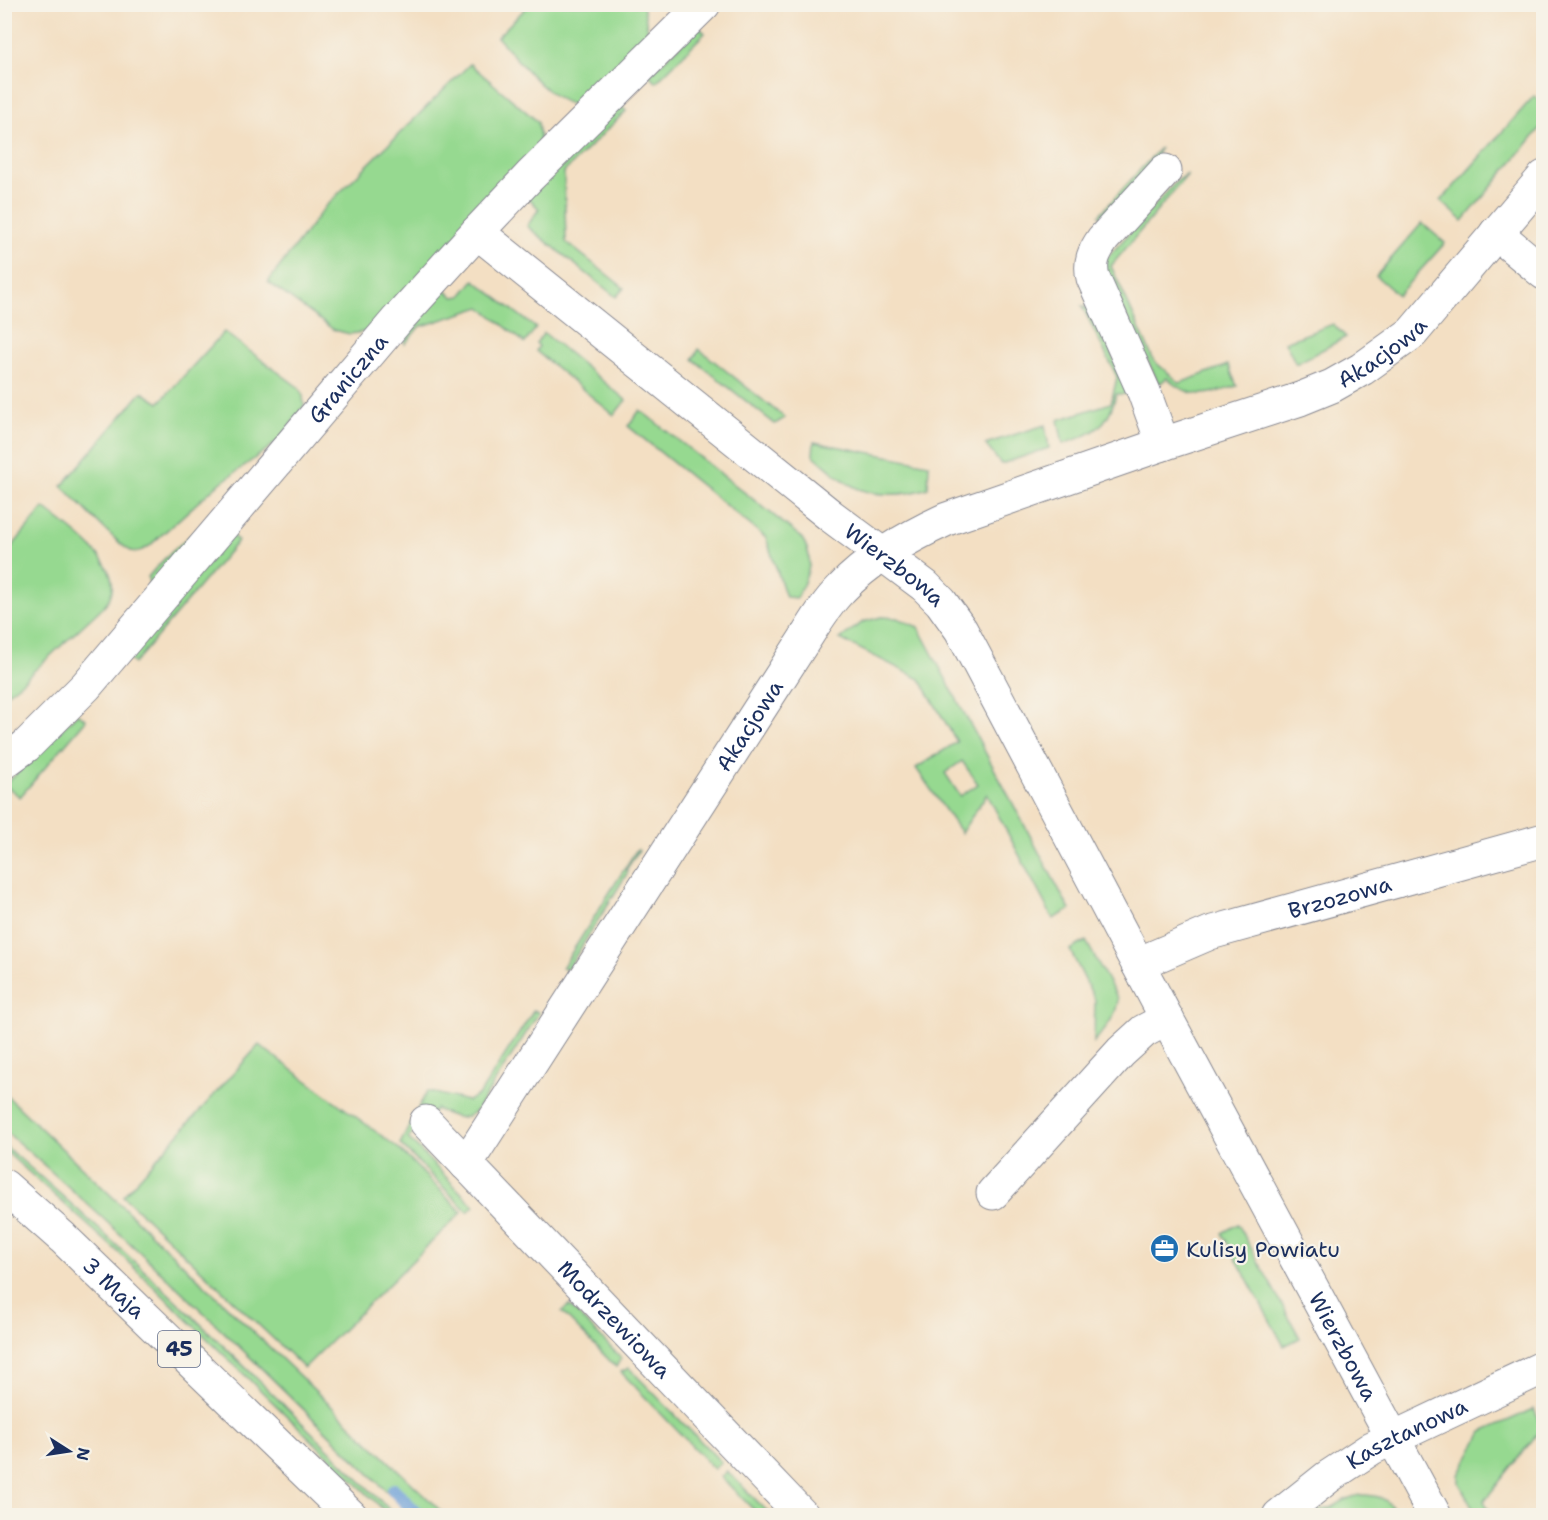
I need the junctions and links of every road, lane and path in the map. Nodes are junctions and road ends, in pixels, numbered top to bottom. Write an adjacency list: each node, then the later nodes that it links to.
1 (704, 4): 4 (street, Graniczna)
2 (1165, 171): 7 (street)
3 (1544, 177): 5 (street, Akacjowa)
4 (477, 232): 8 (street, Wierzbowa); 9 (street, Graniczna)
5 (1496, 233): 6 (street); 7 (street, Akacjowa)
6 (1544, 273)
7 (1163, 444): 8 (street, Akacjowa)
8 (884, 554): 11 (street, Wierzbowa); 14 (street, Akacjowa)
9 (4, 762)
10 (1544, 840): 11 (street, Brzozowa)
11 (1138, 964): 12 (street, Wierzbowa)
12 (1167, 1019): 16 (street); 18 (street, Wierzbowa)
13 (426, 1122): 14 (street, Modrzewiowa)
14 (466, 1164): 20 (street, Modrzewiowa)
15 (4, 1186): 19 (street, 3 Maja / 45)
16 (993, 1193)
17 (1544, 1367): 18 (street, Kasztanowa)
18 (1394, 1438): 21 (street, Kasztanowa); 22 (street, Wierzbowa)
19 (351, 1515)
20 (803, 1515)
21 (1279, 1515)
22 (1435, 1515)

